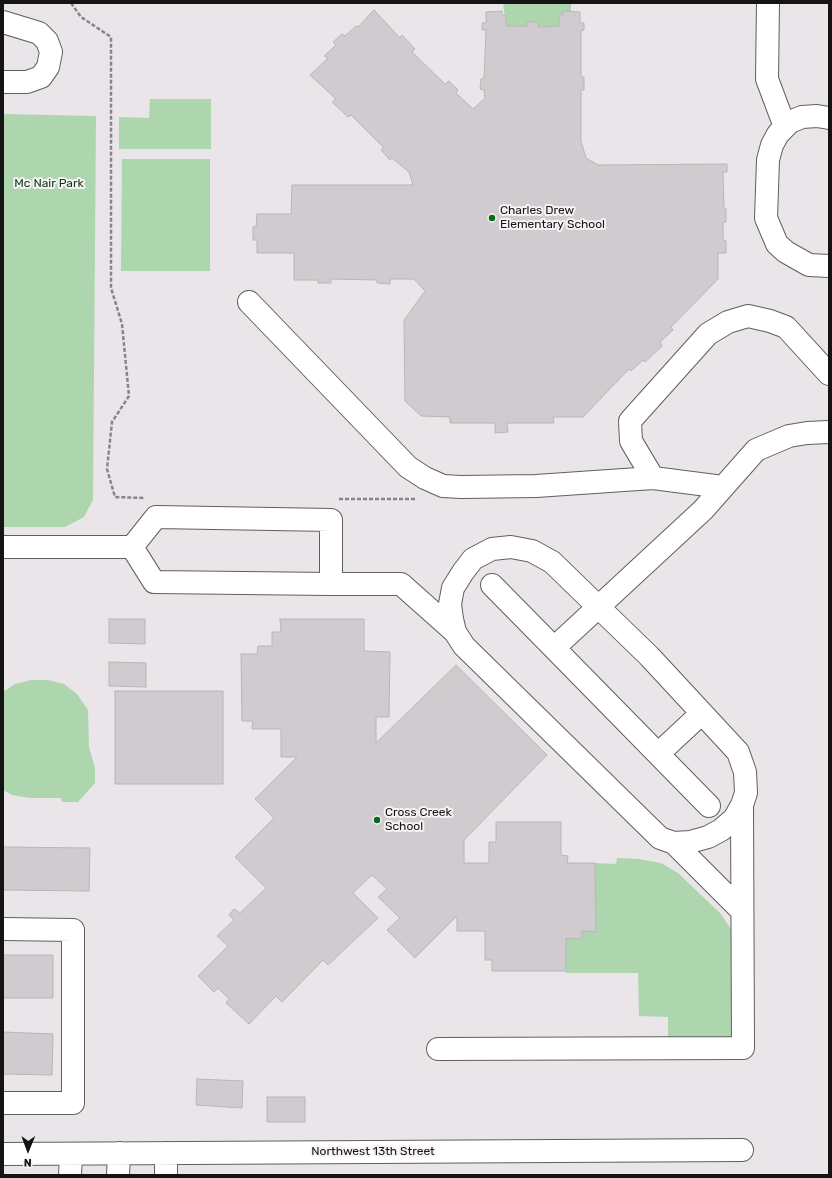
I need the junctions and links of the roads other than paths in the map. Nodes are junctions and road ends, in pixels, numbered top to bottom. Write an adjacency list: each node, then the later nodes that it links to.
1 (768, 3): 5 (street)
2 (3, 22): 3 (street)
3 (3, 82)
4 (829, 118): 5 (street)
5 (785, 126): 6 (street)
6 (829, 266)
7 (249, 302): 10 (street)
8 (829, 374): 10 (street)
9 (829, 432): 11 (street)
10 (653, 478): 11 (street)
11 (723, 487): 16 (street)
12 (3, 547): 13 (street)
13 (132, 547): 14 (street); 14 (street)
14 (331, 584): 17 (street)
15 (492, 585): 18 (street)
16 (599, 606): 17 (street); 18 (street); 19 (street)
17 (455, 632): 23 (street)
18 (554, 648): 20 (street)
19 (702, 713): 20 (street); 21 (street)
20 (658, 754): 22 (street)
21 (742, 805): 23 (street); 24 (street)
22 (709, 806)
23 (674, 843): 24 (street)
24 (742, 911): 26 (street)
25 (3, 929): 27 (street)
26 (438, 1049)
27 (3, 1103)
28 (742, 1150): 30 (street, Northwest 13th Street)
29 (119, 1153): 30 (street, Northwest 13th Street); 32 (street, Northwest 13th Street); 34 (street)
30 (166, 1153): 35 (street)
31 (3, 1154): 32 (street, Northwest 13th Street)
32 (71, 1154): 33 (street)
33 (70, 1175)
34 (118, 1175)
35 (166, 1175)

